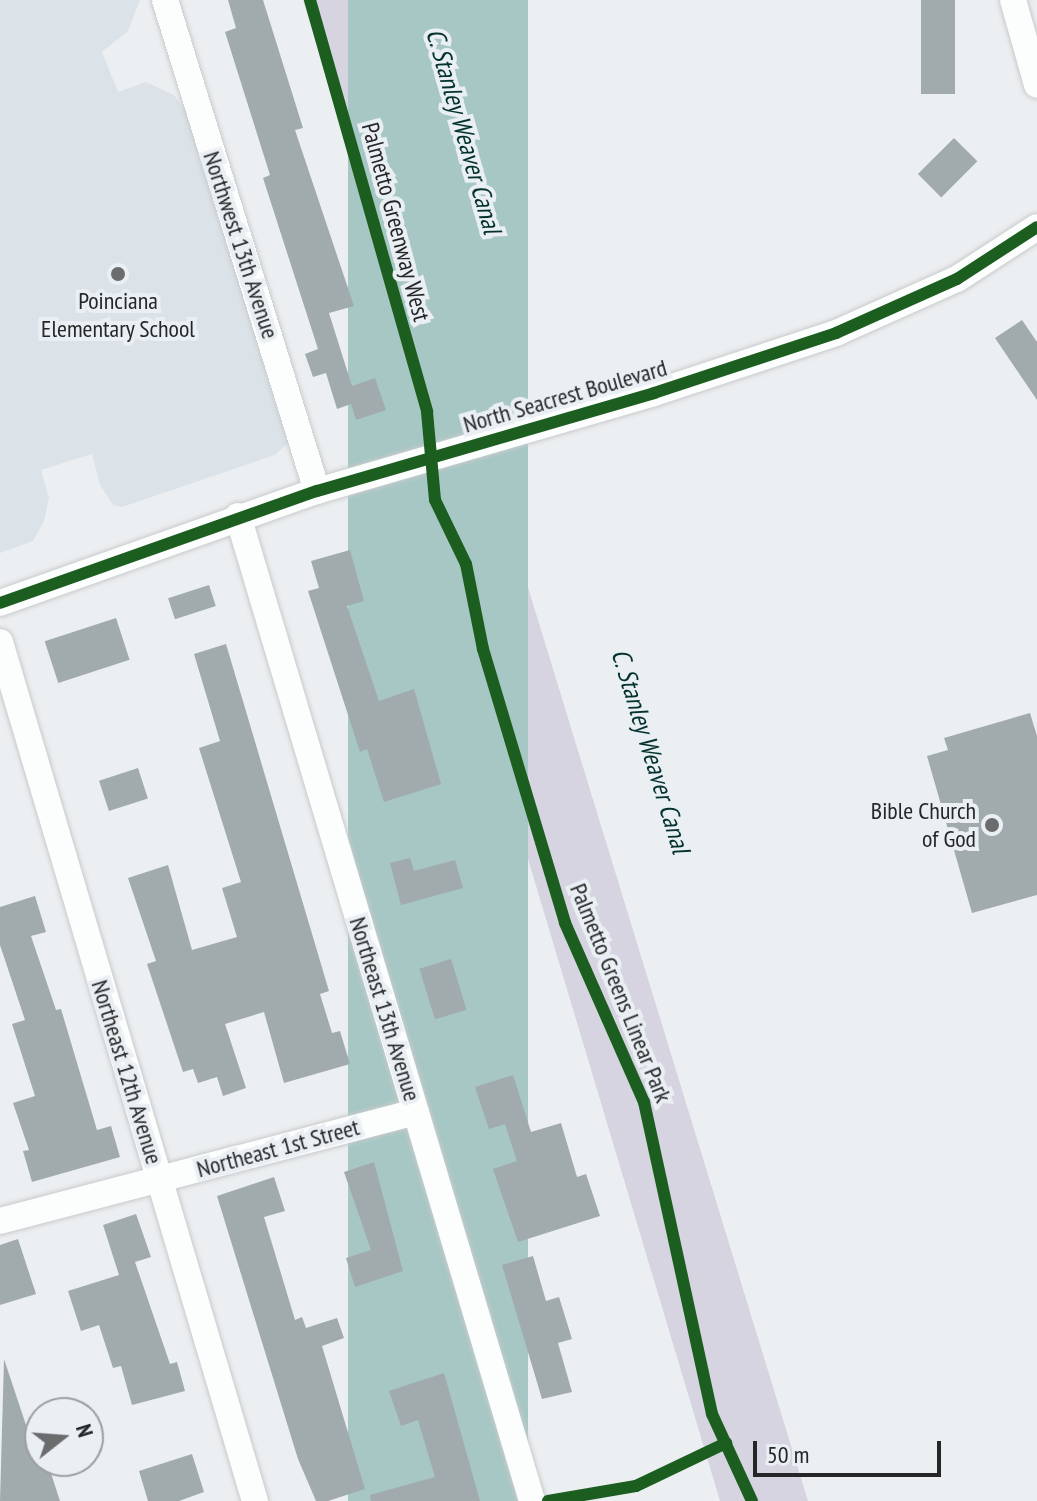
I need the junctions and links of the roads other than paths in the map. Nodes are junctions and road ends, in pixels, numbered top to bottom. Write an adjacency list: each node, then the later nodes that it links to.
1 (165, 0): 5 (street, Northwest 13th Avenue)
2 (1013, 0): 3 (street)
3 (1037, 85)
4 (1037, 227): 5 (street, North Seacrest Boulevard)
5 (317, 491): 6 (street, North Seacrest Boulevard)
6 (238, 516): 7 (street, North Seacrest Boulevard); 9 (street, Northeast 13th Avenue)
7 (0, 603)
8 (0, 642): 10 (street, Northeast 12th Avenue)
9 (416, 1112): 10 (street, Northeast 1st Street); 13 (street, Northeast 13th Avenue)
10 (159, 1179): 11 (street, Northeast 1st Street); 12 (street, Northeast 12th Avenue)
11 (0, 1221)
12 (255, 1501)
13 (532, 1501)

